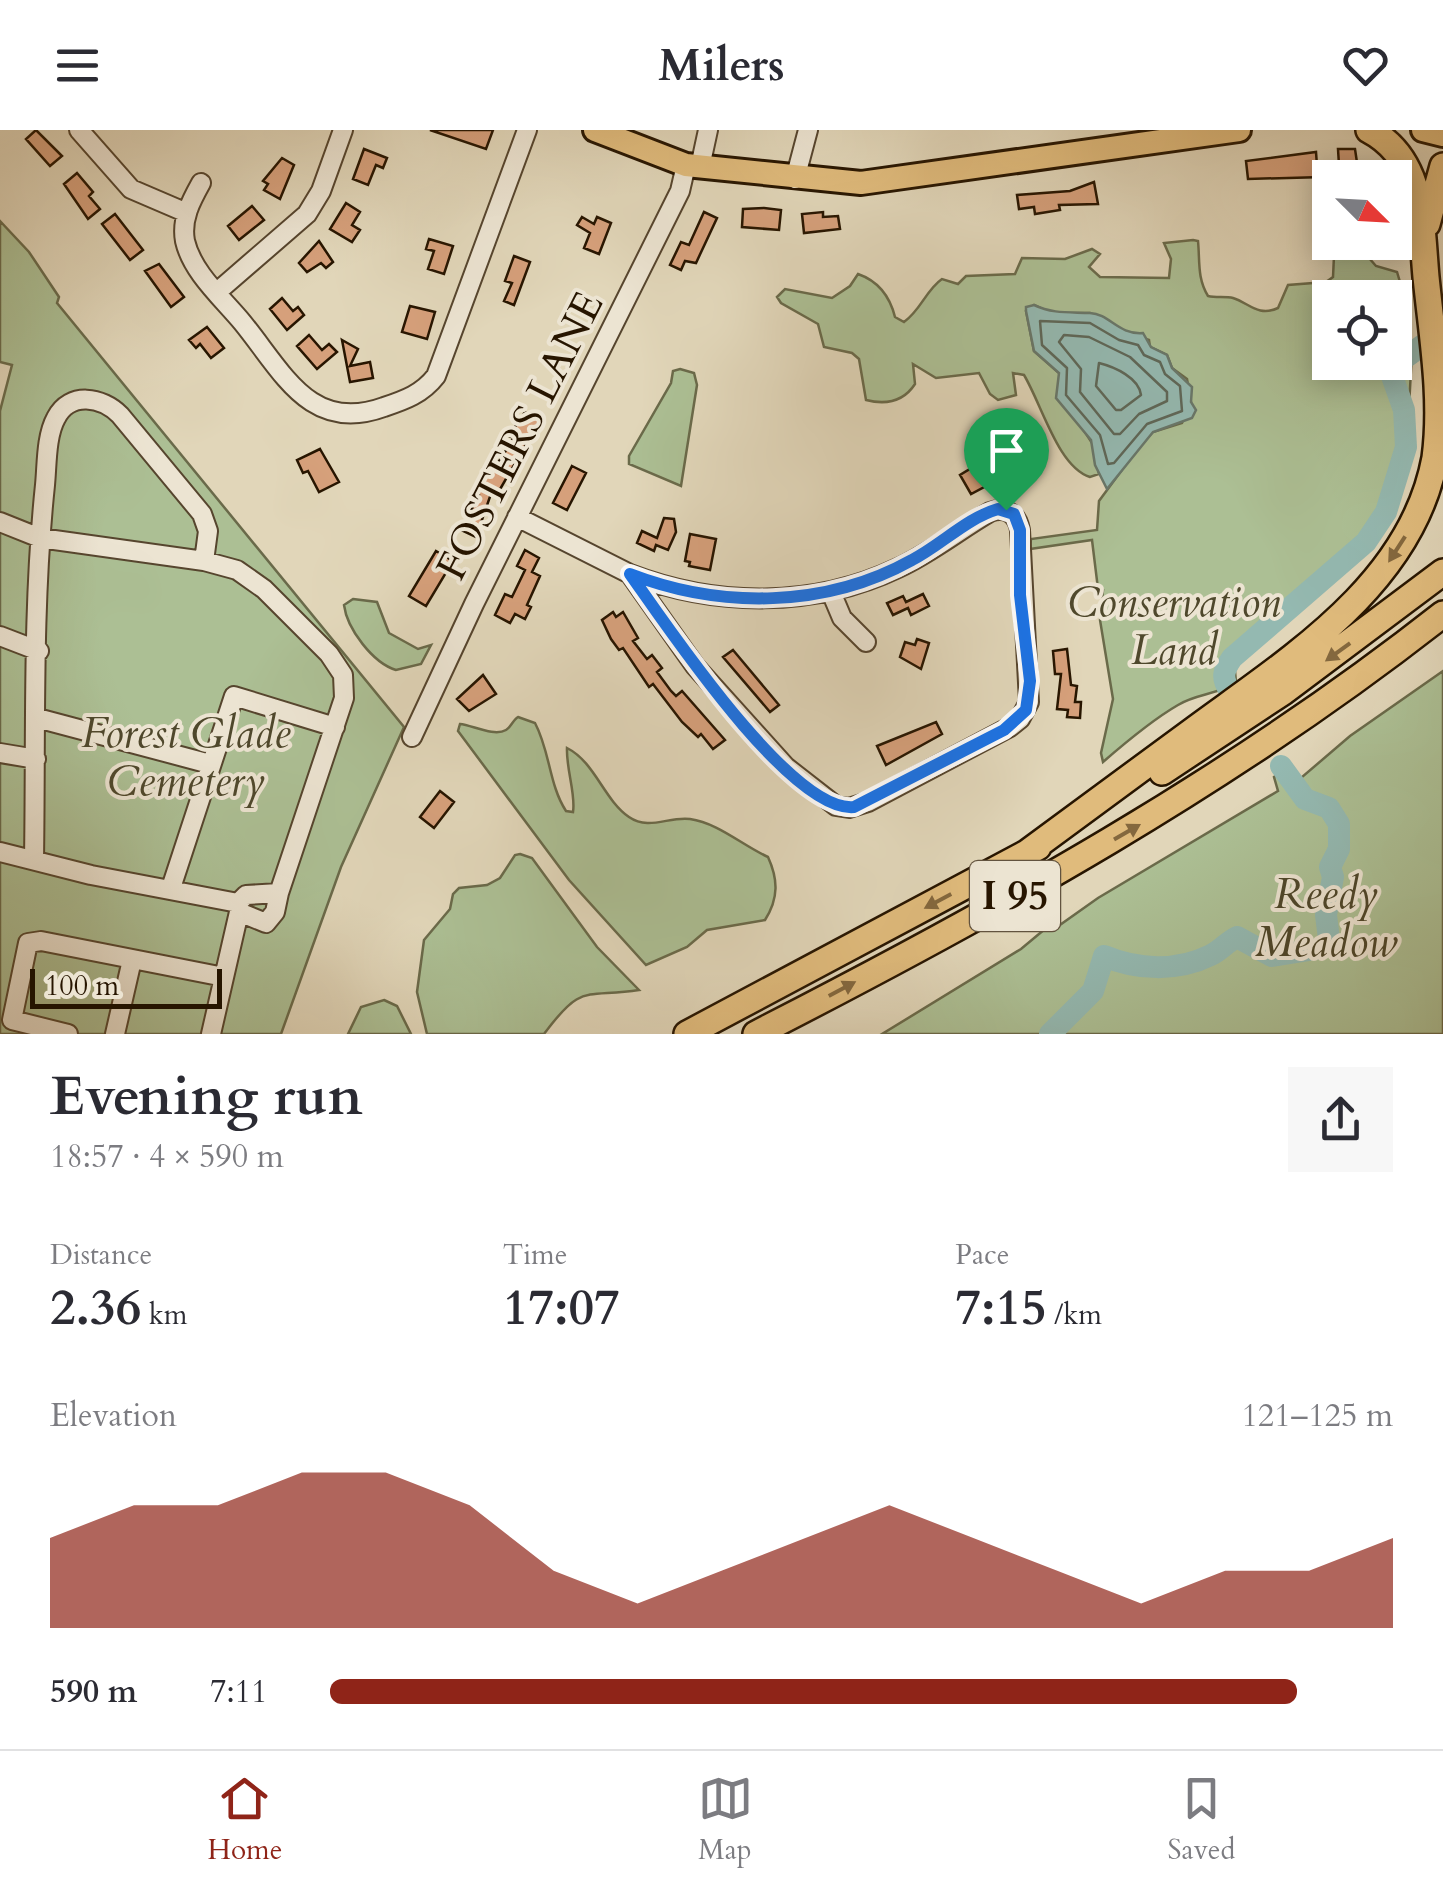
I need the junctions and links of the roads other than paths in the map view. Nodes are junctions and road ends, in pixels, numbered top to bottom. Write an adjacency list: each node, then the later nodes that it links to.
1 (79, 130): 16 (street)
2 (342, 130): 20 (street)
3 (527, 130): 20 (street)
4 (595, 130): 12 (main road)
5 (708, 130): 12 (street, FOSTERS LANE)
6 (808, 130): 14 (street)
7 (1239, 130): 10 (main road)
8 (1369, 130): 17 (highway)
9 (1423, 130): 11 (main road)
10 (1201, 133): 14 (main road)
11 (1443, 135)
12 (693, 166): 14 (main road); 21 (street, FOSTERS LANE)
13 (1443, 166): 17 (highway)
14 (795, 179)
15 (201, 183): 16 (street)
16 (187, 213): 20 (street)
17 (1424, 252): 41 (highway, one-way to 41)
18 (1443, 273): 19 (highway)
19 (1443, 289)
20 (217, 292)
21 (517, 517): 26 (street); 36 (street, FOSTERS LANE)
22 (0, 522): 23 (street)
23 (40, 538): 24 (street); 24 (street); 32 (street)
24 (204, 560): 35 (street)
25 (1443, 572): 41 (highway, I 95, one-way to 41)
26 (630, 574): 27 (street); 27 (street)
27 (831, 592): 31 (street)
28 (1443, 614): 34 (highway, I 95)
29 (1443, 632): 34 (highway)
30 (0, 636): 32 (street)
31 (866, 642)
32 (39, 650): 33 (street)
33 (36, 718): 38 (street); 39 (street)
34 (1302, 719): 52 (highway, I 95, one-way to 34)
35 (336, 726): 39 (street); 44 (street)
36 (412, 738)
37 (0, 753): 38 (street)
38 (36, 759): 42 (street)
39 (210, 764): 43 (street)
40 (0, 852): 42 (street)
41 (1024, 855): 51 (highway, I 95, one-way to 51)
42 (34, 859): 43 (street)
43 (171, 888): 45 (street)
44 (279, 893): 45 (street); 45 (street)
45 (238, 908): 47 (street)
46 (132, 960): 47 (street); 48 (street); 49 (street)
47 (224, 977): 50 (street)
48 (68, 1034)
49 (115, 1034)
50 (211, 1034)
51 (687, 1034)
52 (756, 1034)

